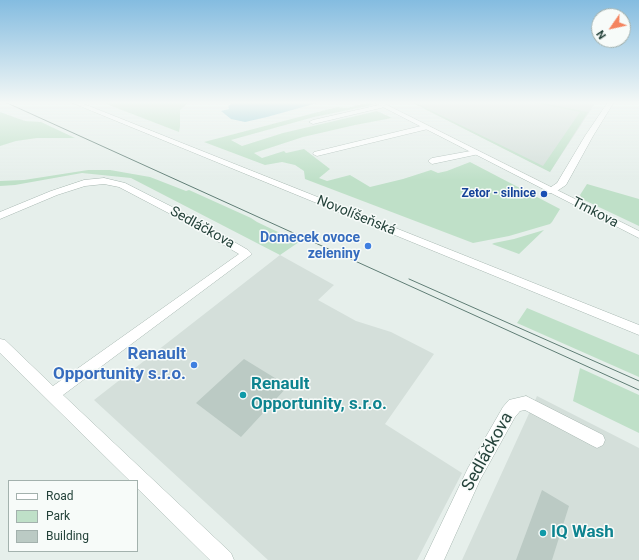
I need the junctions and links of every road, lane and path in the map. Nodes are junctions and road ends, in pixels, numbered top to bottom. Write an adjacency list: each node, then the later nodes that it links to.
1 (138, 128): 11 (street, Novolíšeňská)
2 (420, 128): 6 (street)
3 (427, 128): 5 (street, Trnkova)
4 (593, 128): 8 (street, Trnkova)
5 (476, 152): 7 (street); 8 (street, Trnkova)
6 (317, 154)
7 (432, 161)
8 (551, 191): 10 (street, Trnkova)
9 (0, 216): 13 (street, Sedláčkova)
10 (639, 234)
11 (639, 330)
12 (0, 344): 13 (street)
13 (52, 395): 15 (street)
14 (597, 440): 16 (street, Sedláčkova)
15 (224, 560)
16 (434, 560)

